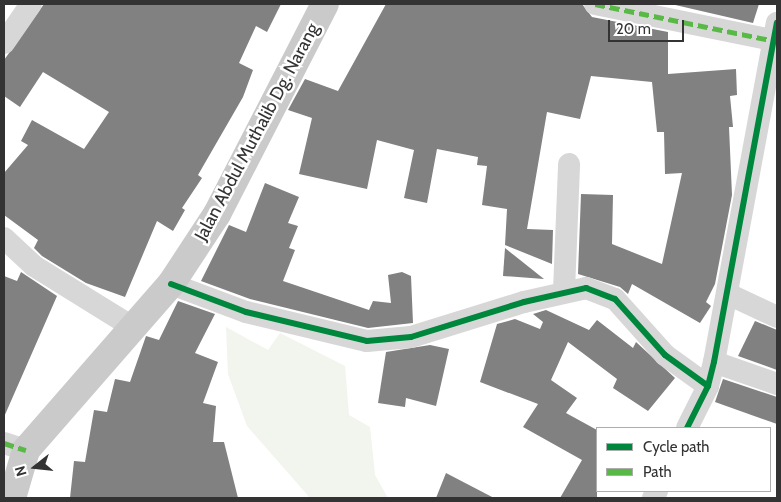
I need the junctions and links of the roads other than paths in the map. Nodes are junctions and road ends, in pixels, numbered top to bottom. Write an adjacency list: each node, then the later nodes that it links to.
1 (31, 4): 5 (street)
2 (325, 4): 8 (main road, Jalan Abdul Muthalib Dg. Narang)
3 (595, 4): 4 (street)
4 (775, 35): 10 (street)
5 (4, 43)
6 (569, 164): 9 (street)
7 (4, 238): 12 (street)
8 (171, 284): 9 (street); 12 (main road, Jalan Abdul Muthalib Dg. Narang)
9 (564, 291): 15 (street)
10 (728, 294): 11 (street); 13 (street)
11 (777, 318)
12 (134, 328): 17 (main road, Jalan Abdul Muthalib Dg. Narang)
13 (714, 362): 14 (street); 15 (street)
14 (777, 384)
15 (708, 386): 16 (street)
16 (688, 427)
17 (15, 446): 18 (main road, Jalan Abdul Muthalib Dg. Narang)
18 (12, 498)

